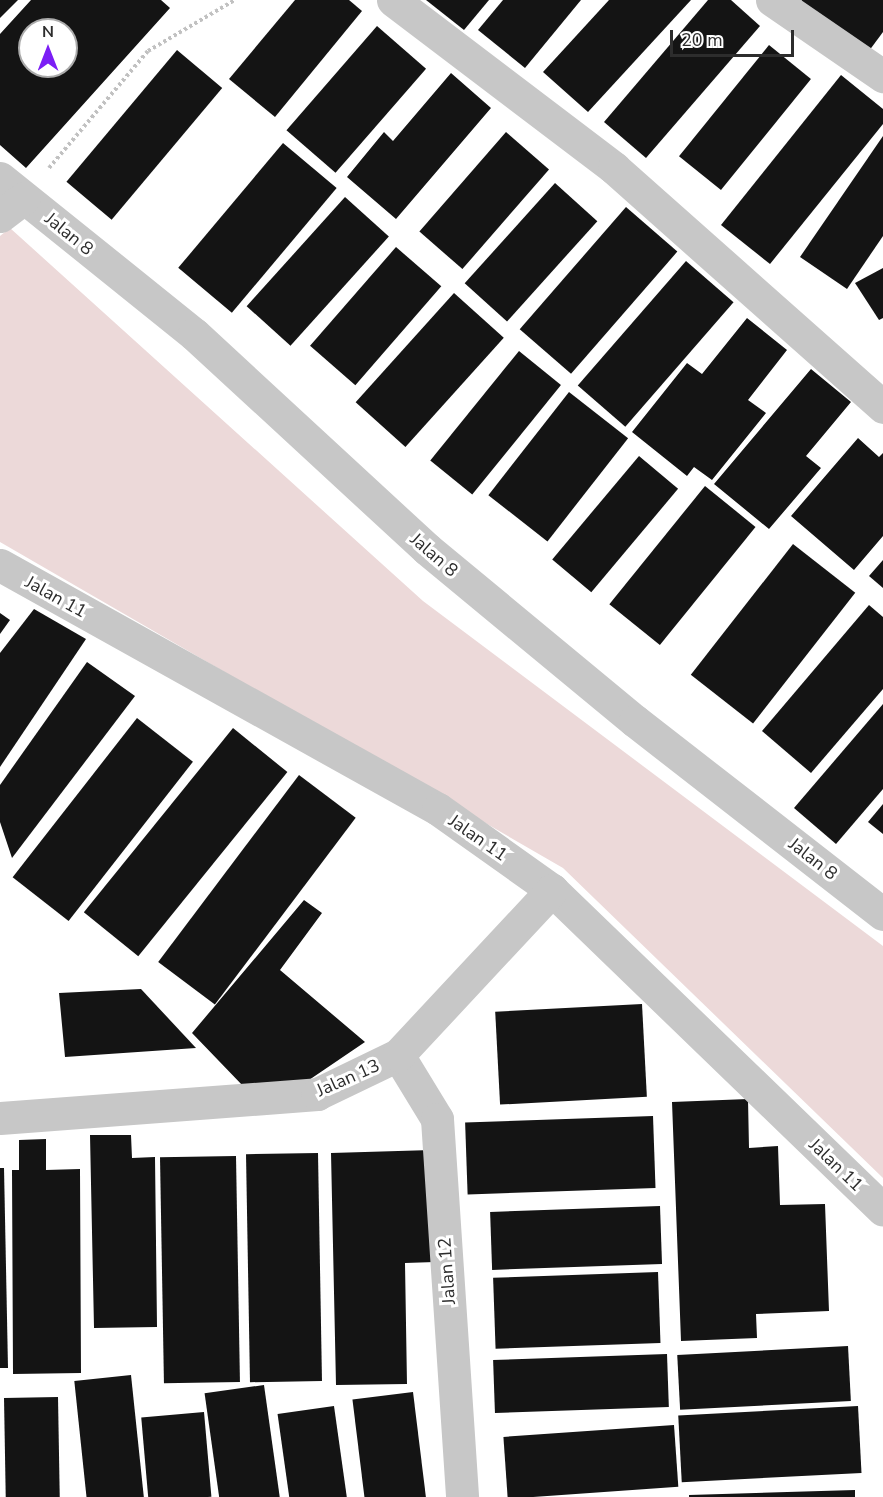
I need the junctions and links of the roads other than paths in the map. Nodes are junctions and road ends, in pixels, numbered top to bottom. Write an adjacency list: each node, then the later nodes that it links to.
1 (393, 0): 5 (street)
2 (772, 0): 3 (street)
3 (883, 76)
4 (8, 197): 8 (street, Jalan 8)
5 (883, 407)
6 (0, 565): 7 (street, Jalan 11)
7 (552, 890): 9 (street, Jalan 13); 11 (street, Jalan 11)
8 (883, 914)
9 (399, 1055): 10 (street, Jalan 13); 12 (street, Jalan 12)
10 (0, 1118)
11 (883, 1209)
12 (462, 1497)

